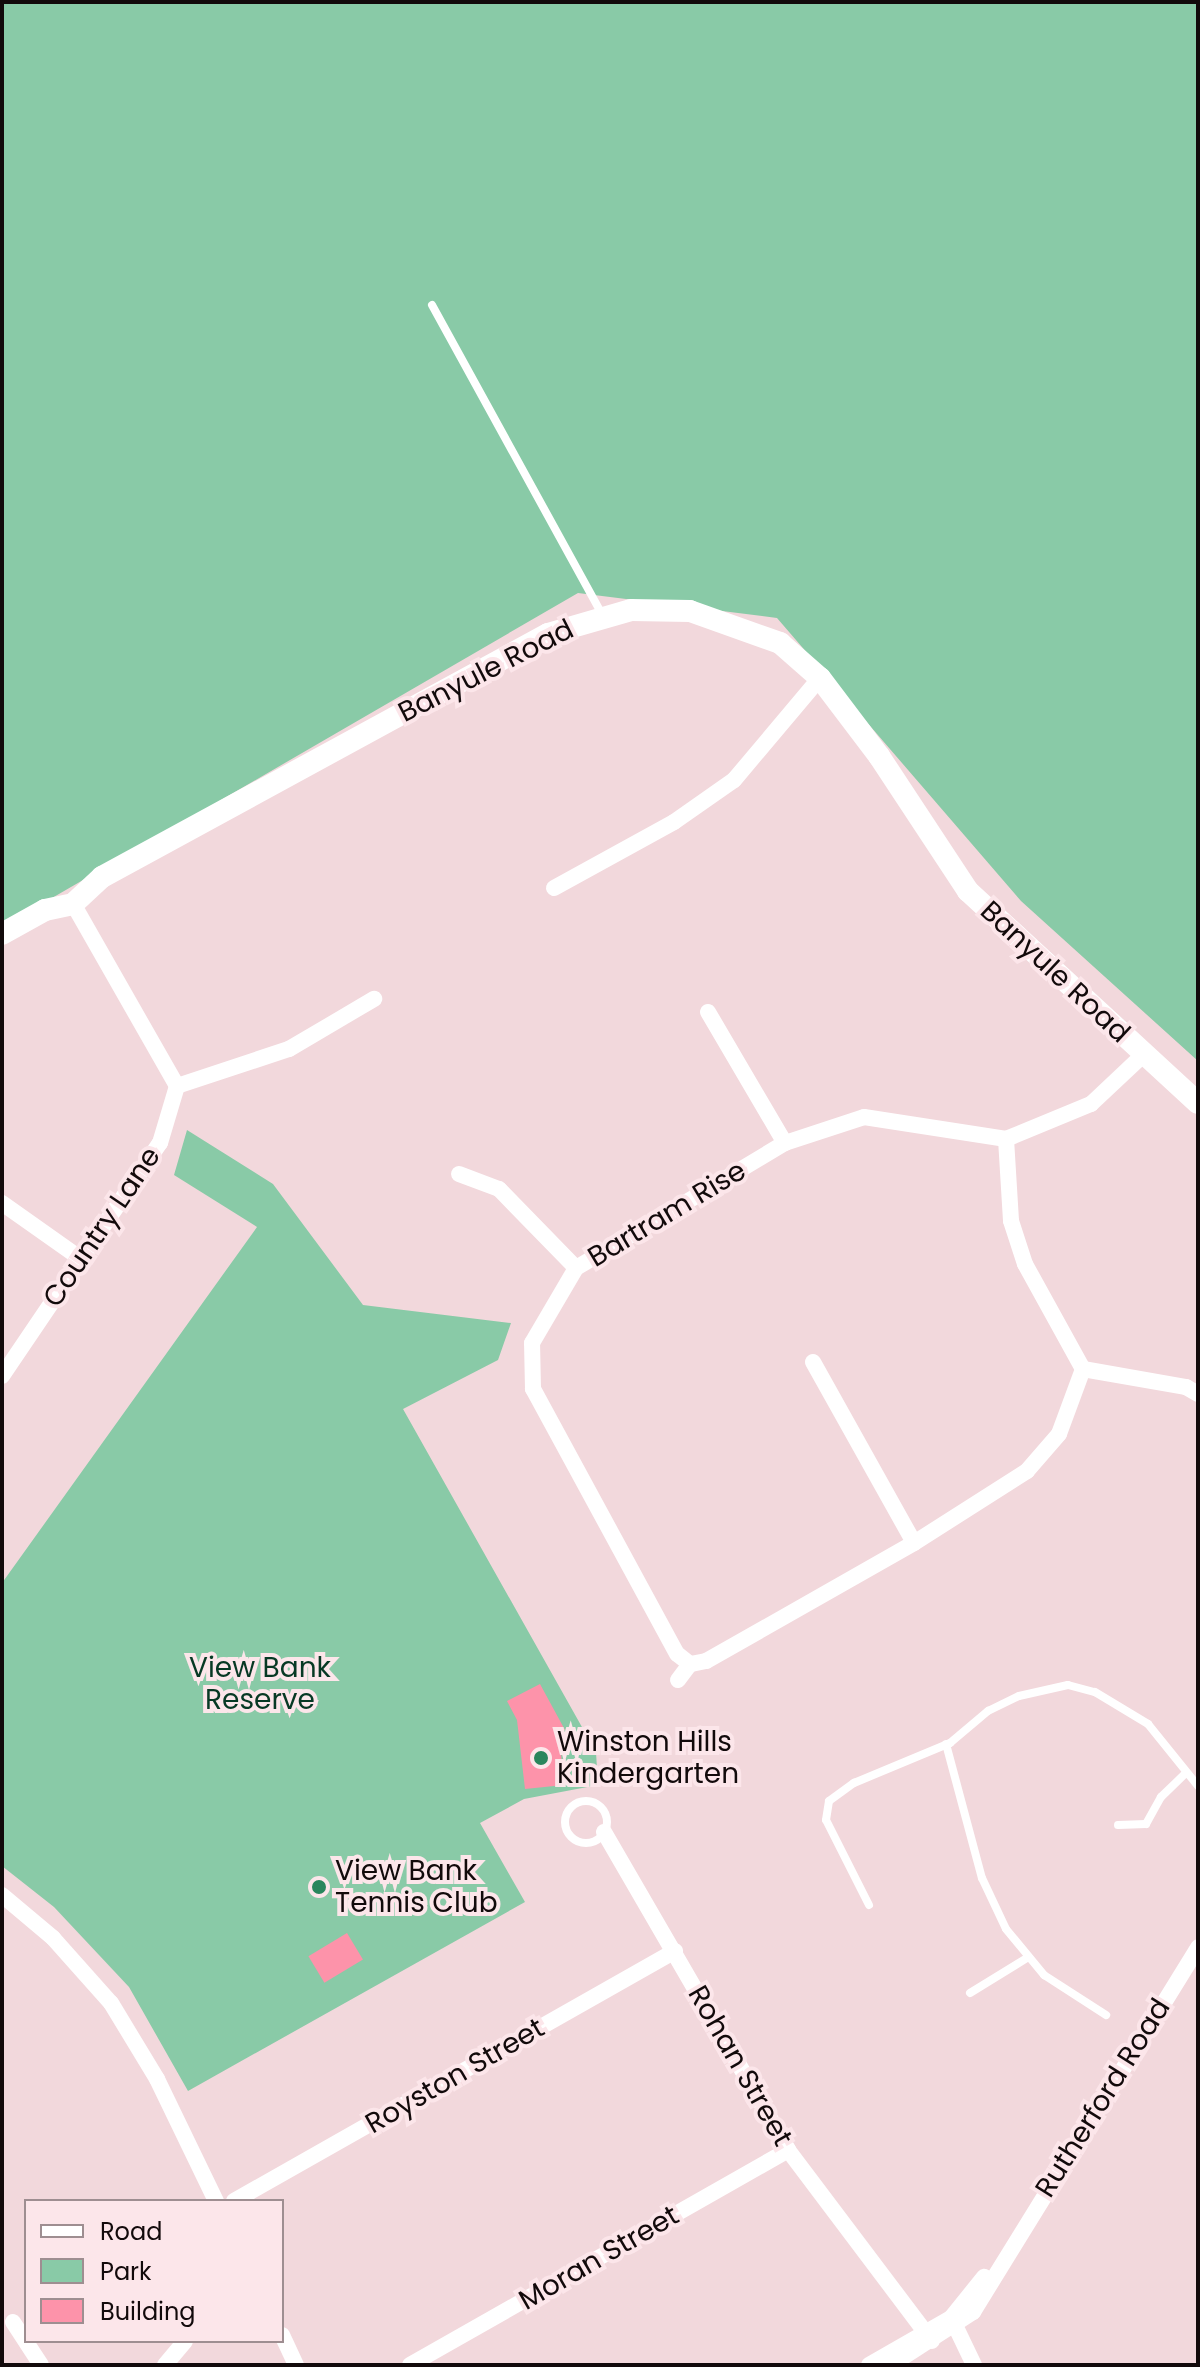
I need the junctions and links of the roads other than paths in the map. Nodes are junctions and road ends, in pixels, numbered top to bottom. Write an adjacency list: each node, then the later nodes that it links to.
1 (432, 305): 2 (lane)
2 (602, 614): 3 (street, Banyule Road); 5 (street, Banyule Road)
3 (820, 678): 4 (street); 9 (street, Banyule Road)
4 (554, 888)
5 (73, 904): 6 (street, Banyule Road); 10 (street)
6 (2, 934)
7 (374, 999): 10 (street)
8 (708, 1012): 13 (street)
9 (1143, 1055): 11 (street, Banyule Road); 12 (street)
10 (177, 1086): 16 (street, Country Lane)
11 (1198, 1103)
12 (1006, 1139): 13 (street, Bartram Rise); 19 (street)
13 (785, 1143): 17 (street, Bartram Rise)
14 (459, 1174): 17 (street)
15 (2, 1203): 16 (street)
16 (81, 1259): 20 (street, Country Lane)
17 (576, 1268): 23 (street, Bartram Rise)
18 (813, 1362): 22 (street)
19 (1083, 1369): 21 (street); 22 (street)
20 (2, 1376)
21 (1198, 1394)
22 (914, 1543): 23 (street)
23 (690, 1664): 24 (street)
24 (678, 1680)
25 (946, 1744): 26 (lane); 31 (lane); 34 (lane)
26 (1186, 1773): 27 (lane); 28 (lane)
27 (1198, 1786)
28 (1118, 1825)
29 (604, 1832): 29 (lane); 32 (street, Rohan Street)
30 (2, 1895): 38 (street)
31 (869, 1905)
32 (675, 1951): 37 (street, Rohan Street); 39 (street, Royston Street)
33 (1197, 1951): 41 (street, Rutherford Road)
34 (1027, 1958): 35 (lane); 36 (lane)
35 (970, 1993)
36 (1106, 2015)
37 (788, 2150): 41 (street, Rohan Street); 49 (street, Moran Street)
38 (215, 2199)
39 (238, 2199)
40 (13, 2322): 42 (street)
41 (937, 2332): 50 (street, Rutherford Road); 51 (street, Rutherford Road); 52 (street); 53 (street)
42 (24, 2339)
43 (284, 2339): 48 (street)
44 (27, 2343): 46 (street)
45 (183, 2343): 47 (street)
46 (41, 2365)
47 (165, 2365)
48 (296, 2365)
49 (410, 2365)
50 (869, 2365)
51 (891, 2365)
52 (967, 2365)
53 (974, 2365)

